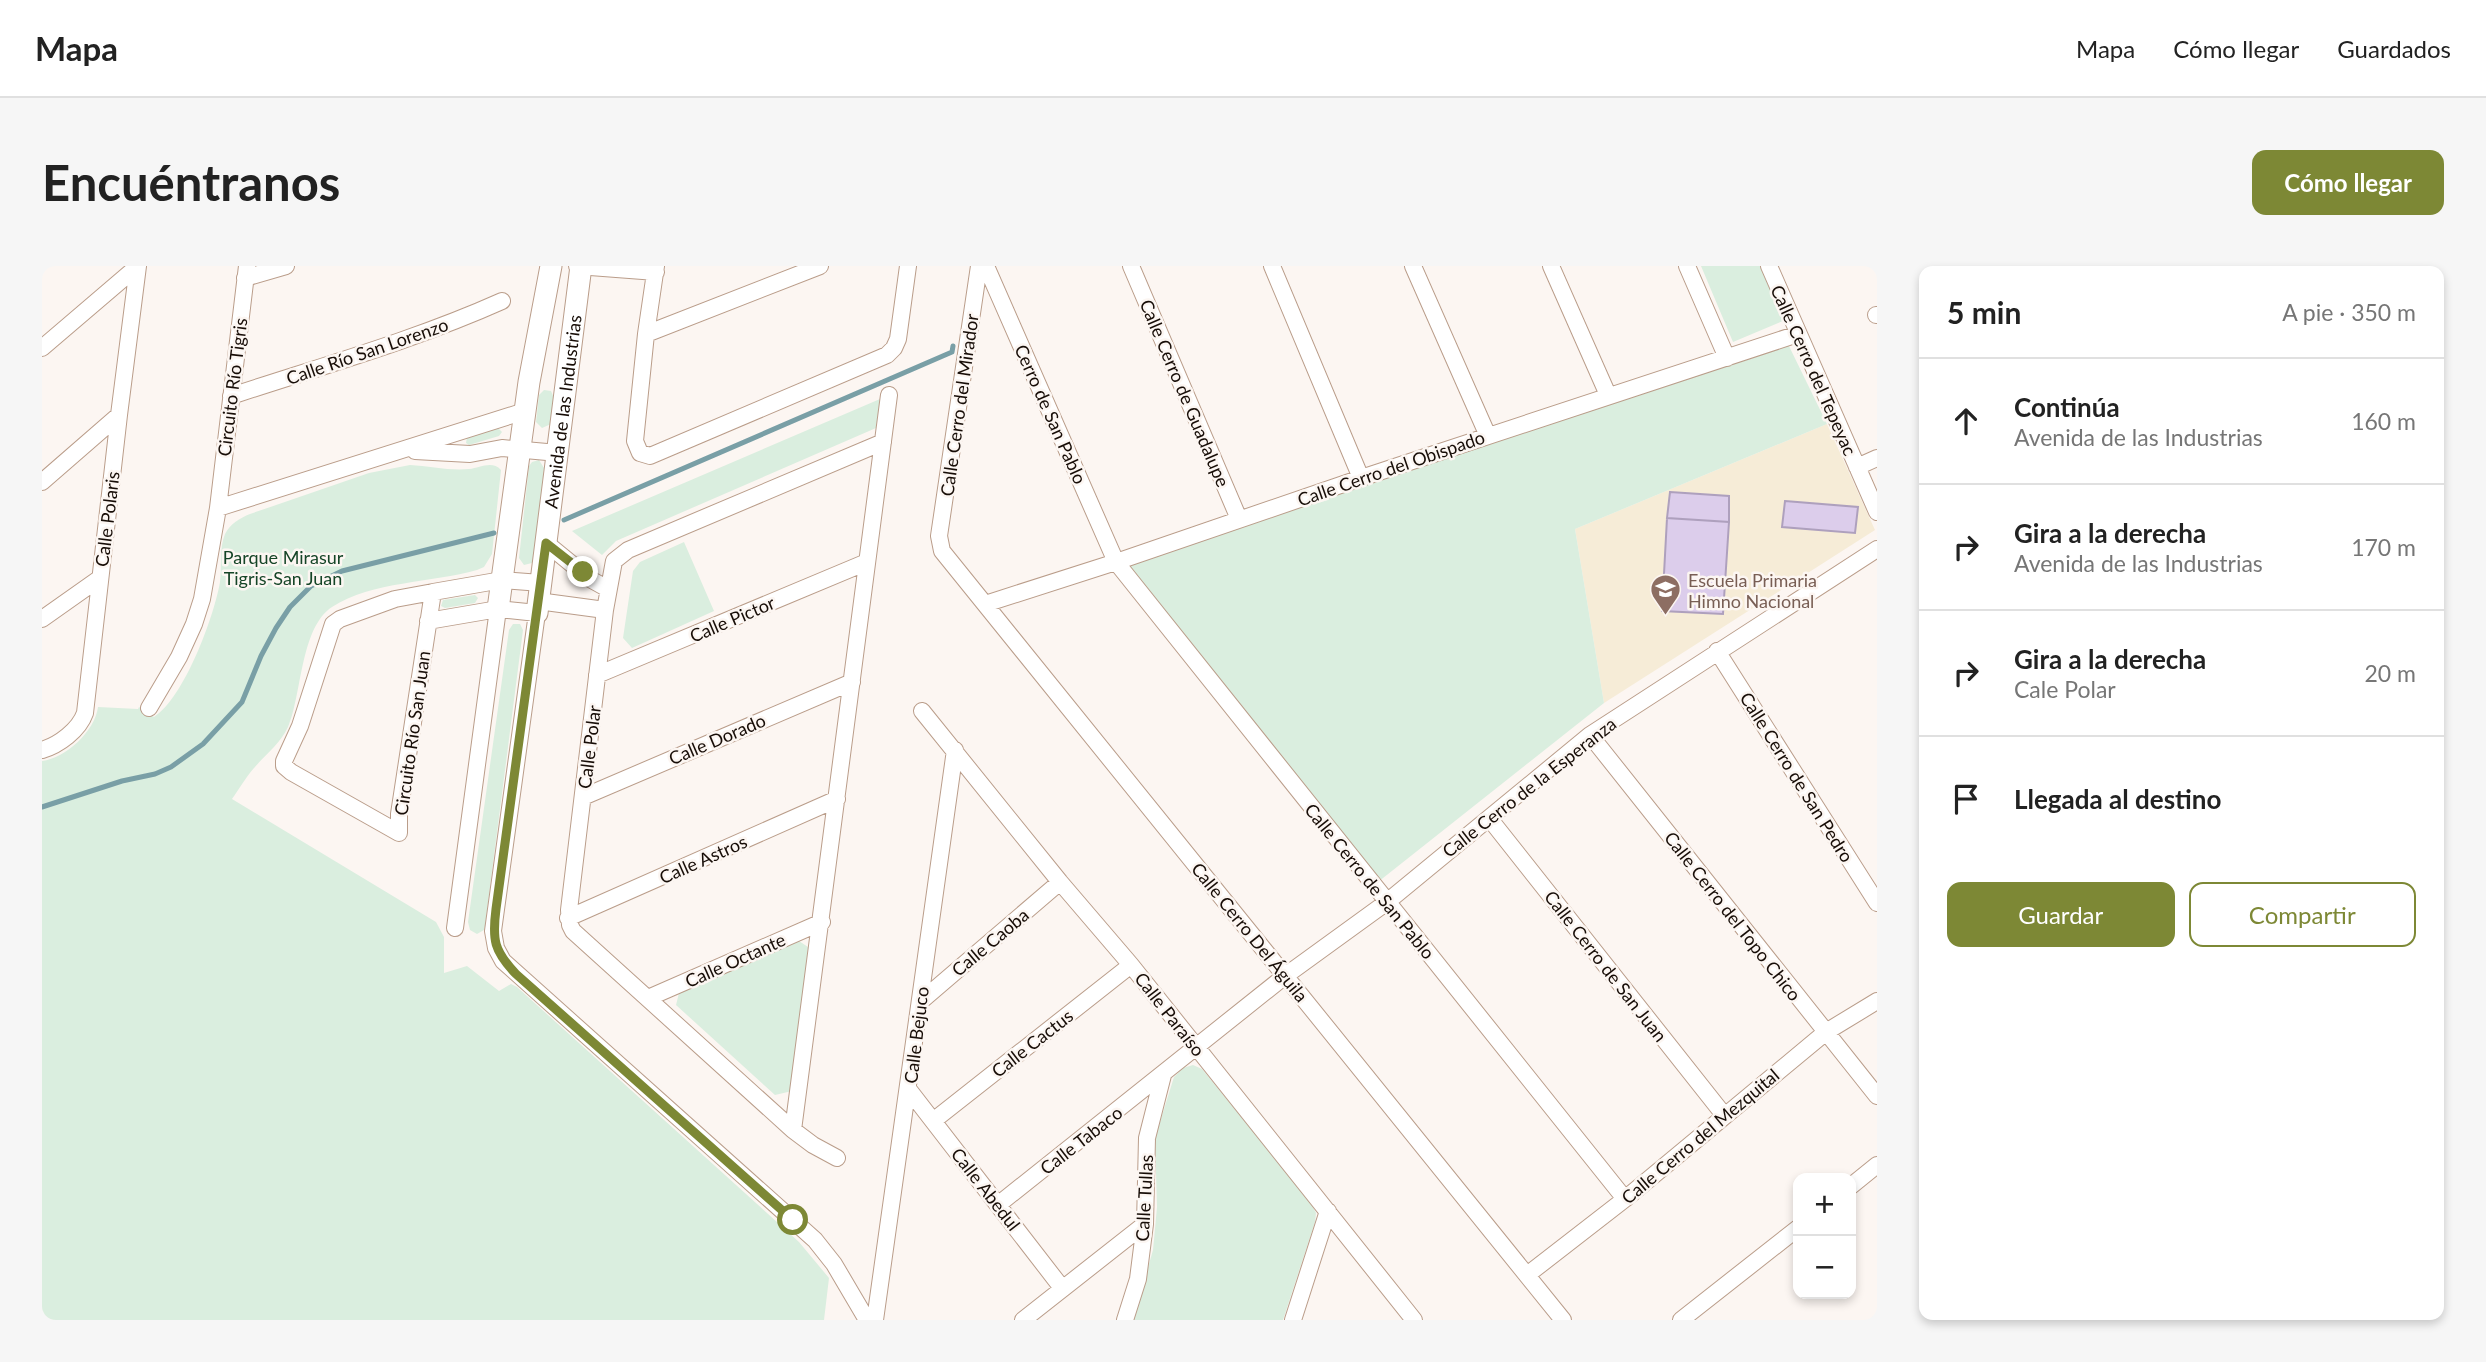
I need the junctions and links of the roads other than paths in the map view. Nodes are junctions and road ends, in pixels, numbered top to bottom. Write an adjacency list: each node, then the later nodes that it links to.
1 (138, 266): 20 (street); 28 (street, Calle Polaris)
2 (286, 266): 16 (street)
3 (551, 266): 22 (street, Avenida de las Industrias)
4 (580, 266): 15 (street); 23 (street, Avenida de las Industrias)
5 (820, 266): 18 (street)
6 (908, 266): 18 (street)
7 (979, 266): 42 (street, Calle Cerro del Mirador)
8 (986, 266): 45 (street, Cerro de San Pablo)
9 (1131, 266): 40 (street, Calle Cerro de Guadalupe)
10 (1272, 266): 36 (street)
11 (1413, 266): 29 (street)
12 (1551, 266): 25 (street)
13 (1687, 266): 21 (street)
14 (1769, 266): 19 (street, Calle Cerro del Tepeyac)
15 (656, 269): 18 (street)
16 (246, 272): 26 (street, Circuito Río Tigris)
17 (502, 300): 26 (street, Calle Río San Lorenzo)
18 (646, 334)
19 (1798, 334): 21 (street, Calle Cerro del Obispado); 35 (street, Calle Cerro del Tepeyac)
20 (42, 348)
21 (1727, 358): 25 (street, Calle Cerro del Obispado)
22 (529, 382): 23 (street); 27 (street, Avenida de las Industrias)
23 (566, 384): 33 (street, Avenida de las Industrias)
24 (889, 395): 30 (street)
25 (1608, 395): 29 (street, Calle Cerro del Obispado)
26 (231, 396): 38 (street, Circuito Río Tigris)
27 (525, 411): 31 (street, Avenida de las Industrias); 32 (street)
28 (119, 415): 37 (street); 46 (street, Calle Polaris)
29 (1488, 436): 36 (street, Calle Cerro del Obispado)
30 (883, 442): 44 (street); 48 (street, Calle Polar)
31 (519, 449): 32 (street); 33 (street); 47 (street, Avenida de las Industrias)
32 (398, 452): 38 (street)
33 (558, 453): 41 (street, Avenida de las Industrias)
34 (1877, 458): 35 (street)
35 (1857, 467): 39 (street, Calle Cerro del Tepeyac)
36 (1361, 478): 40 (street, Calle Cerro del Obispado)
37 (42, 482)
38 (218, 509): 59 (street, Circuito Río Tigris)
39 (1877, 512)
40 (1239, 519): 45 (street, Calle Cerro del Obispado)
41 (546, 543): 48 (street); 50 (street, Avenida de las Industrias)
42 (939, 544): 51 (street, Calle Cerro Del Águila)
43 (1877, 549): 56 (street, Calle Cerro de la Esperanza)
44 (867, 562): 57 (street, Calle Pictor); 58 (street)
45 (1116, 562): 51 (street, Calle Cerro del Obispado); 68 (street, Calle Cerro de San Pablo)
46 (100, 578): 54 (street); 62 (street, Calle Polaris)
47 (502, 580): 49 (street, Circuito Río San Juan); 50 (street, Circuito Río San Juan); 52 (street, Avenida de las Industrias)
48 (608, 589): 53 (street, Calle Polar)
49 (433, 592): 55 (street, Circuito Río San Juan); 55 (street, Circuito Río San Juan)
50 (538, 599): 52 (street); 53 (street); 97 (street, Avenida de las Industrias)
51 (985, 604): 74 (street, Calle Cerro Del Águila)
52 (498, 609): 55 (street); 72 (street, Avenida de las Industrias)
53 (605, 610): 57 (street, Calle Polar)
54 (42, 620)
55 (428, 621)
56 (1717, 652): 61 (street, Calle Cerro de la Esperanza); 69 (street, Calle Cerro de San Pedro)
57 (597, 675): 64 (street, Calle Polar)
58 (852, 682): 64 (street, Calle Dorado); 65 (street)
59 (149, 708)
60 (922, 712): 63 (street, Calle Paraíso)
61 (1590, 735): 66 (street, Calle Cerro de la Esperanza); 78 (street, Calle Cerro del Topo Chico)
62 (42, 750)
63 (955, 750): 67 (street, Calle Paraíso); 77 (street, Calle Bejuco)
64 (583, 797): 70 (street, Calle Polar)
65 (837, 799): 70 (street, Calle Astros); 71 (street)
66 (1489, 817): 68 (street, Calle Cerro de la Esperanza); 83 (street, Calle Cerro de San Juan)
67 (1060, 882): 73 (street, Calle Paraíso); 77 (street, Calle Caoba)
68 (1387, 902): 74 (street, Calle Cerro de la Esperanza); 89 (street, Calle Cerro de San Pablo)
69 (1877, 903)
70 (568, 918): 75 (street)
71 (822, 922): 75 (street, Calle Octante); 85 (street)
72 (455, 928)
73 (1131, 965): 79 (street, Calle Paraíso); 84 (street, Calle Cactus)
74 (1285, 976): 79 (street, Calle Cerro de la Esperanza); 94 (street, Calle Cerro Del Águila)
75 (648, 998): 85 (street)
76 (1877, 1001): 78 (street, Calle Cerro del Mezquital)
77 (920, 1002): 81 (street, Calle Bejuco)
78 (1826, 1032): 82 (street, Calle Cerro del Topo Chico); 83 (street, Calle Cerro del Mezquital)
79 (1197, 1048): 80 (street, Calle Tabaco); 91 (street, Calle Paraíso)
80 (1163, 1075): 90 (street, Calle Tabaco); 92 (street, Calle Tullas)
81 (909, 1090): 84 (street, Calle Abedul); 98 (street, Calle Bejuco)
82 (1877, 1097)
83 (1724, 1115): 89 (street, Calle Cerro del Mezquital)
84 (933, 1121): 90 (street, Calle Abedul)
85 (793, 1130): 86 (street)
86 (837, 1158)
87 (1877, 1166): 88 (street)
88 (1856, 1182)
89 (1625, 1199): 94 (street, Calle Cerro del Mezquital)
90 (999, 1204): 95 (street, Calle Abedul)
91 (1328, 1211): 96 (street, Calle Paraíso); 101 (street)
92 (1145, 1224): 95 (street); 100 (street, Calle Tullas)
93 (1793, 1232): 103 (street)
94 (1527, 1275): 102 (street, Calle Cerro Del Águila)
95 (1062, 1288): 99 (street)
96 (1407, 1316)
97 (867, 1320)
98 (875, 1320)
99 (1023, 1320)
100 (1125, 1320)
101 (1293, 1320)
102 (1563, 1320)
103 (1681, 1320)

